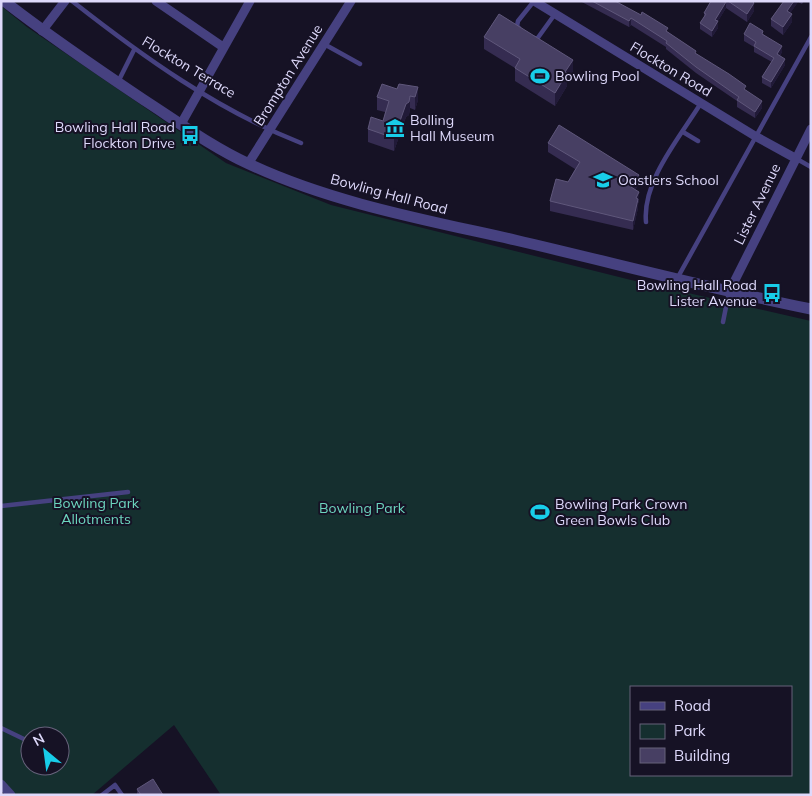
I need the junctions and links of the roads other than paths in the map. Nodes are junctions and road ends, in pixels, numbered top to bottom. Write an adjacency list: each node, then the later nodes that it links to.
1 (4, 1): 9 (street, Bowling Hall Road)
2 (66, 1): 9 (street)
3 (72, 1): 15 (lane, Flockton Terrace)
4 (156, 1): 14 (street)
5 (250, 1): 14 (street)
6 (351, 1): 13 (street, Brompton Avenue)
7 (534, 1): 8 (street, Flockton Road); 10 (lane)
8 (555, 14): 11 (lane); 19 (street, Flockton Road)
9 (42, 31): 17 (street, Bowling Hall Road)
10 (524, 33)
11 (531, 36)
12 (811, 37): 24 (lane)
13 (324, 44): 16 (lane); 22 (street, Brompton Avenue)
14 (223, 47): 18 (street)
15 (134, 50): 17 (lane); 18 (lane, Flockton Terrace)
16 (360, 64)
17 (118, 82): 20 (street, Bowling Hall Road)
18 (199, 89): 20 (street); 22 (lane, Flockton Terrace)
19 (701, 103): 23 (lane); 24 (street, Flockton Road)
20 (181, 124): 28 (street, Bowling Hall Road)
21 (811, 129): 27 (street, Lister Avenue)
22 (270, 130): 26 (lane, Flockton Terrace); 28 (street, Brompton Avenue)
23 (683, 132): 25 (lane); 30 (lane)
24 (755, 136): 27 (street, Flockton Road); 31 (lane)
25 (698, 140)
26 (300, 142)
27 (794, 158): 29 (lane); 32 (street, Lister Avenue)
28 (248, 164): 31 (street, Bowling Hall Road)
29 (811, 167)
30 (646, 222)
31 (677, 278): 32 (street, Bowling Hall Road)
32 (729, 292): 33 (street, Bowling Hall Road); 34 (lane)
33 (811, 309)
34 (724, 322)
35 (128, 492): 36 (lane)
36 (1, 506)
37 (1, 728): 38 (lane)
38 (20, 737)
39 (1, 784): 40 (street)
40 (12, 795)
41 (102, 795): 42 (lane)
42 (122, 795)

